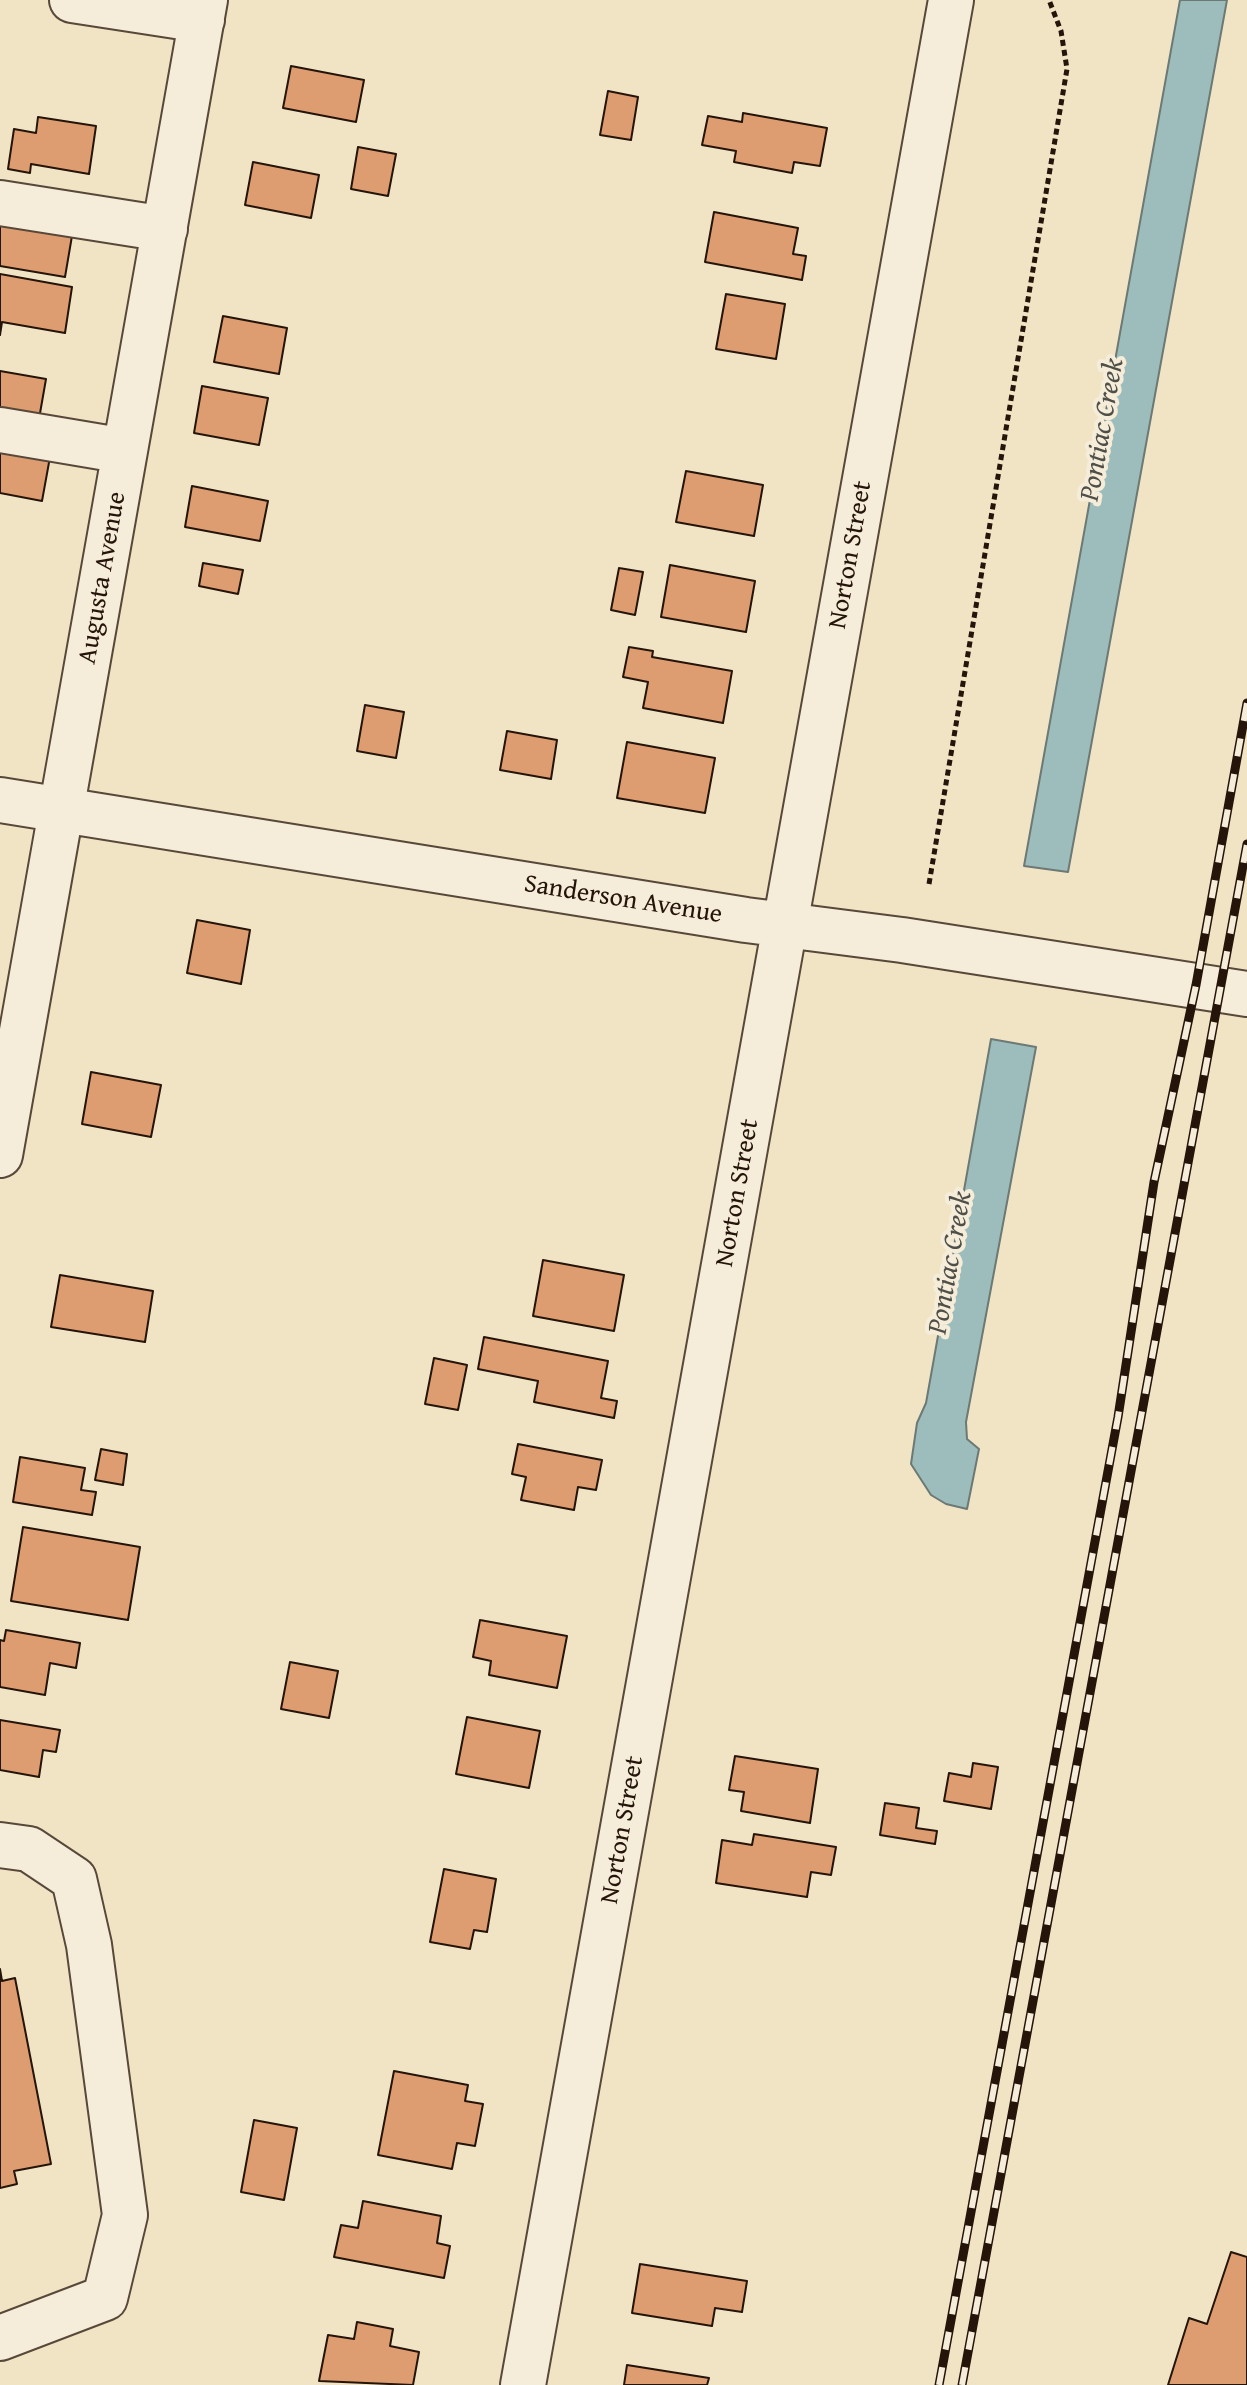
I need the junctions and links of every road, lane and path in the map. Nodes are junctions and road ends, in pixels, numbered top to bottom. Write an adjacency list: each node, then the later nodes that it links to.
1 (72, 0): 4 (street)
2 (951, 0): 12 (street, Norton Street)
3 (1049, 0): 11 (path)
4 (203, 10): 6 (street, Augusta Avenue)
5 (0, 203): 6 (street)
6 (165, 229): 8 (street, Augusta Avenue)
7 (0, 430): 8 (street)
8 (125, 451): 10 (street, Augusta Avenue)
9 (0, 800): 10 (street, Sanderson Avenue)
10 (63, 810): 12 (street, Sanderson Avenue); 14 (street, Augusta Avenue)
11 (929, 884)
12 (786, 925): 13 (street, Sanderson Avenue); 17 (street, Norton Street)
13 (1247, 994)
14 (0, 1155)
15 (0, 1845): 16 (street)
16 (0, 2338)
17 (523, 2385)

